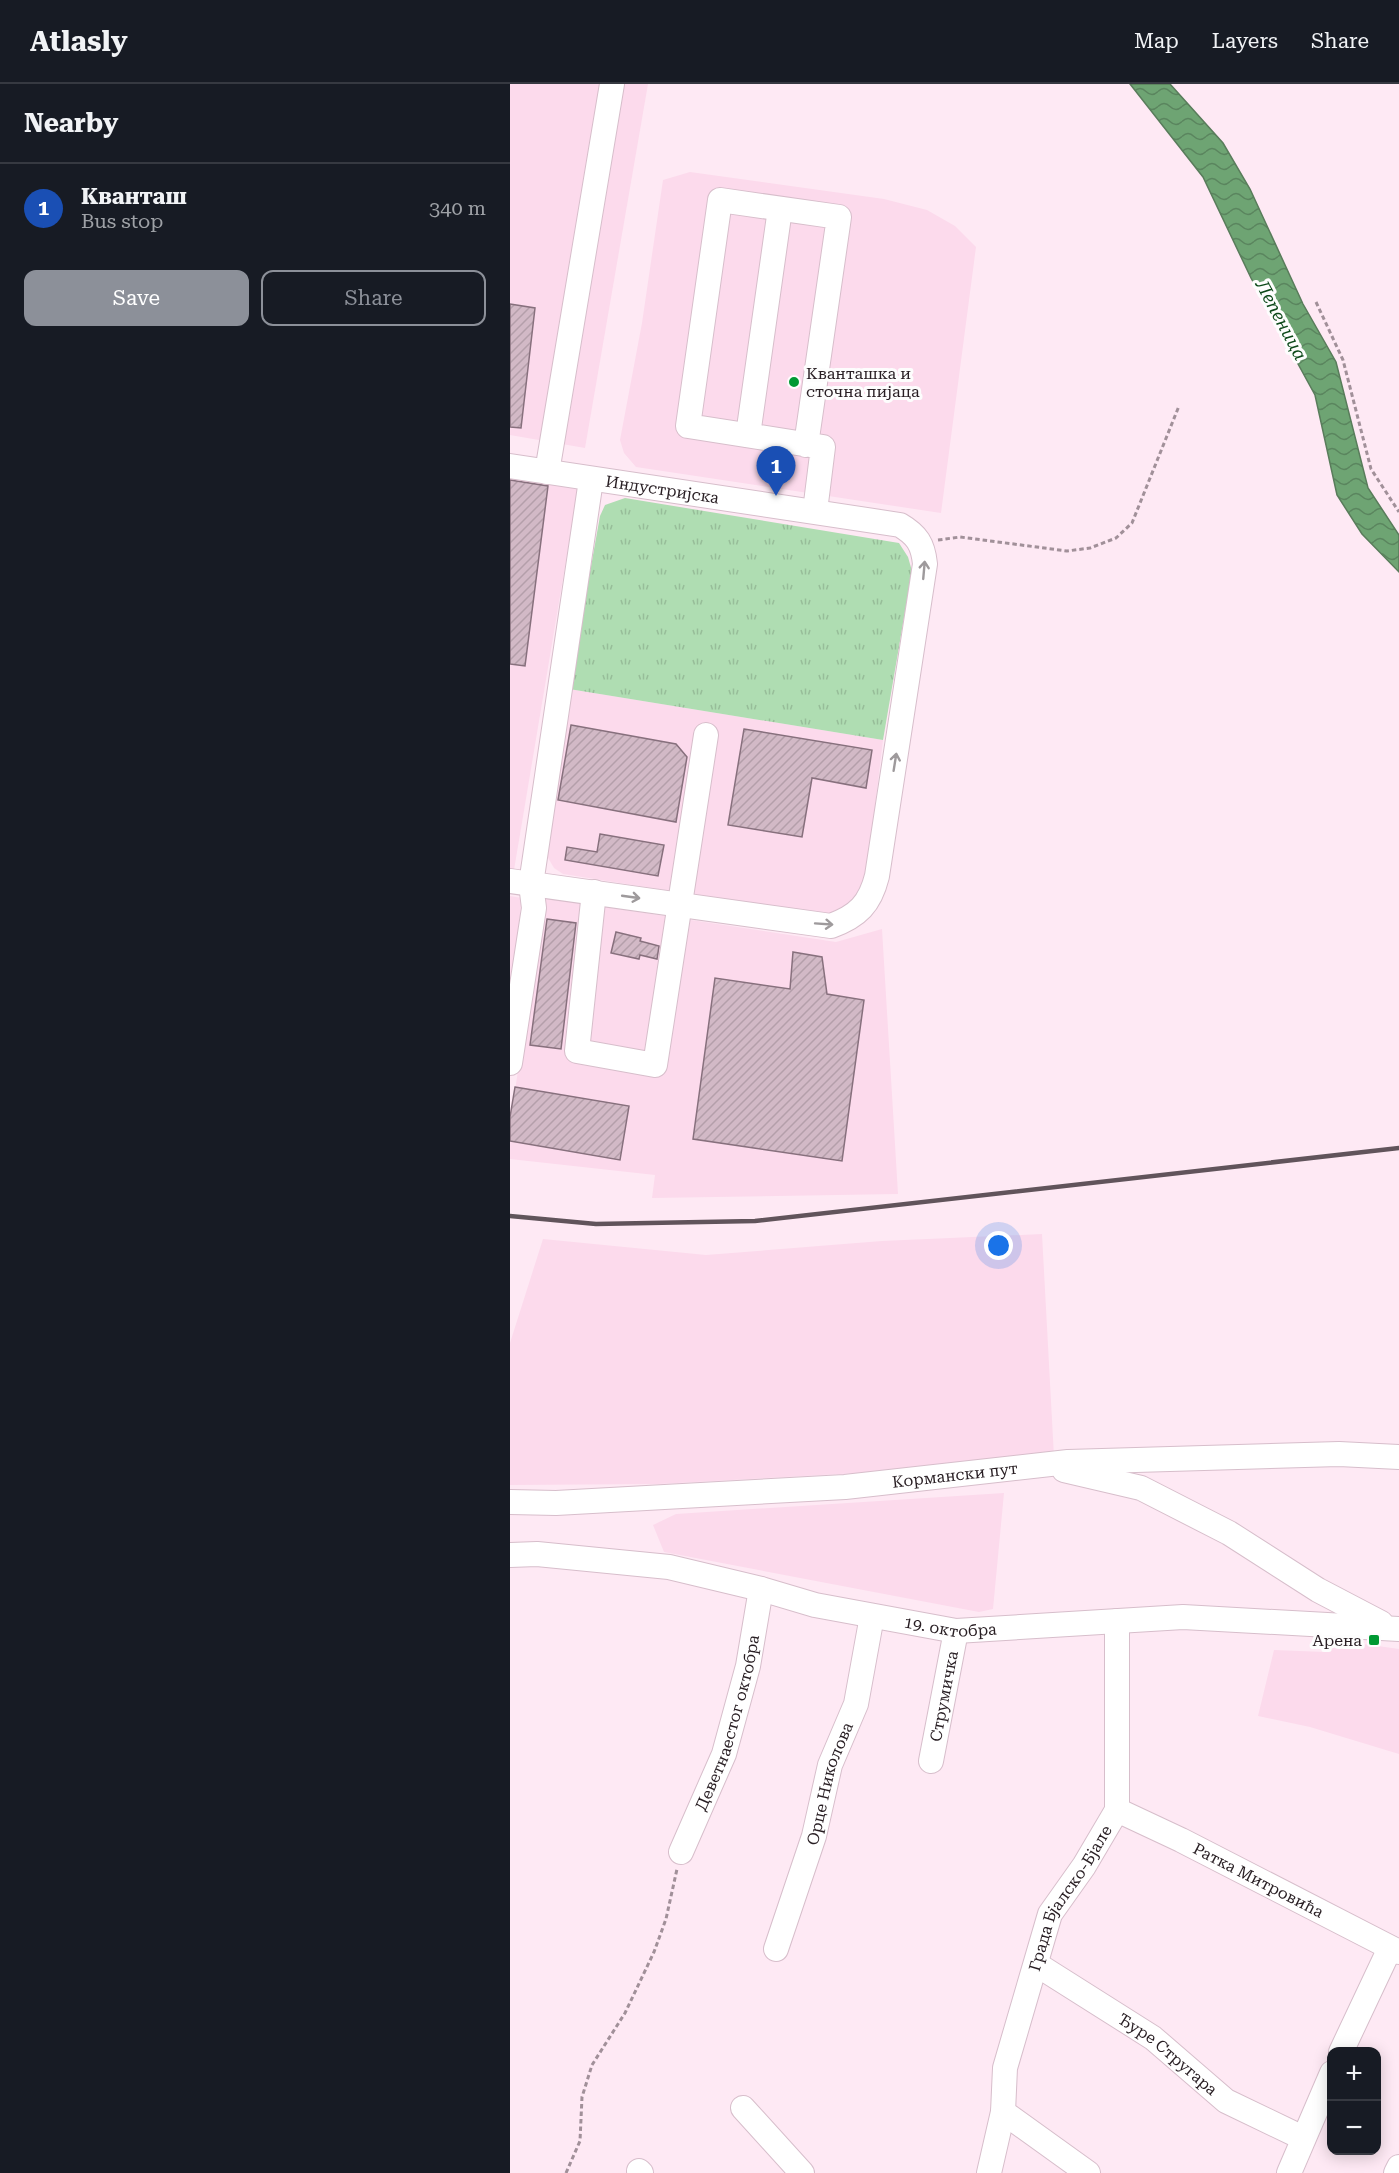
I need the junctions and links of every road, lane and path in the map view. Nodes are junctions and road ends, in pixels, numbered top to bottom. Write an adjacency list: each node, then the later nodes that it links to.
1 (612, 84): 8 (street)
2 (780, 209): 5 (street); 5 (street); 6 (street)
3 (1316, 302): 11 (path)
4 (1179, 406): 12 (path)
5 (748, 435): 6 (street)
6 (806, 445): 10 (street)
7 (510, 466): 8 (street, Индустријска)
8 (547, 472): 9 (street, Индустријска)
9 (591, 480): 10 (street, Индустријска); 14 (street)
10 (815, 511): 12 (street, Индустријска)
11 (1399, 512)
12 (923, 548): 16 (street, one-way to 12)
13 (706, 735): 16 (street)
14 (521, 882): 15 (street); 17 (street)
15 (594, 892): 16 (street, one-way to 16); 16 (street)
16 (682, 904)
17 (510, 1064)
18 (1399, 1457): 19 (street, Кормански пут)
19 (1041, 1465): 20 (street, Кормански пут); 25 (street)
20 (510, 1502)
21 (510, 1555): 22 (street, 19. октобра)
22 (761, 1589): 23 (street, 19. октобра); 29 (street, Деветнаестог октобра)
23 (872, 1616): 26 (street, 19. октобра); 30 (street, Орце Николова)
24 (1117, 1621): 25 (street, 19. октобра); 26 (street, 19. октобра); 28 (street, Града Бјалско-Бјале)
25 (1395, 1629)
26 (956, 1631): 27 (street, Струмичка)
27 (931, 1761)
28 (1117, 1810): 31 (street, Ратка Митровића); 32 (street, Града Бјалско-Бјале)
29 (681, 1852): 39 (path)
30 (776, 1949)
31 (1395, 1950): 33 (street)
32 (1036, 1964): 36 (street, Града Бјалско-Бјале); 37 (street, Ђуре Стругара)
33 (1344, 2047)
34 (1327, 2084): 37 (street)
35 (743, 2108): 40 (street)
36 (1003, 2112): 41 (street, Града Бјалско-Бјале); 42 (street)
37 (1303, 2138): 43 (street)
38 (1399, 2168): 44 (street)
39 (566, 2173)
40 (802, 2173)
41 (989, 2173)
42 (1088, 2173)
43 (1289, 2173)
44 (1396, 2173)

